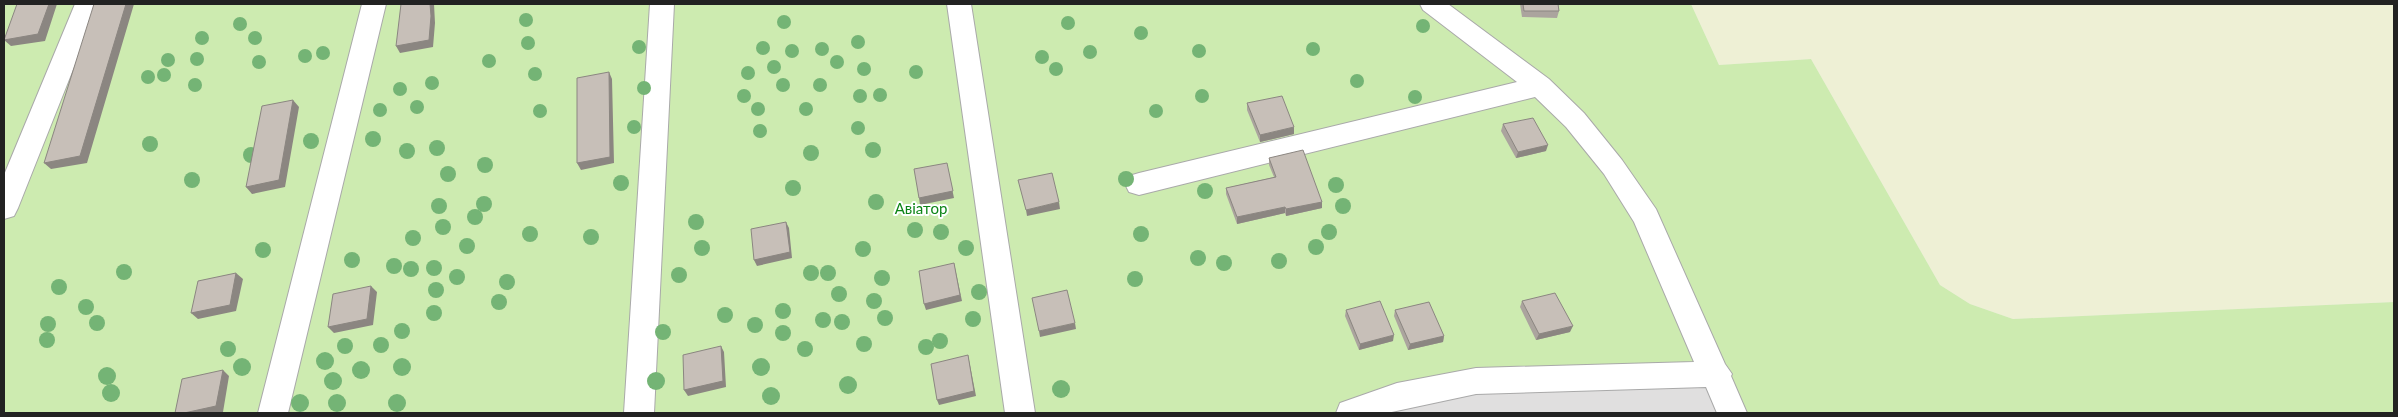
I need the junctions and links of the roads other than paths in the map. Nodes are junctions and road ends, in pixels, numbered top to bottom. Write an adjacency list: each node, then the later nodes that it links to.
1 (87, 4): 8 (street)
2 (374, 4): 10 (street)
3 (662, 4): 11 (street)
4 (959, 4): 12 (street)
5 (1432, 4): 6 (street)
6 (1540, 86): 7 (street); 9 (street)
7 (1139, 184)
8 (4, 208)
9 (1717, 374): 13 (street); 14 (street)
10 (273, 413)
11 (639, 413)
12 (1020, 413)
13 (1351, 413)
14 (1732, 413)

